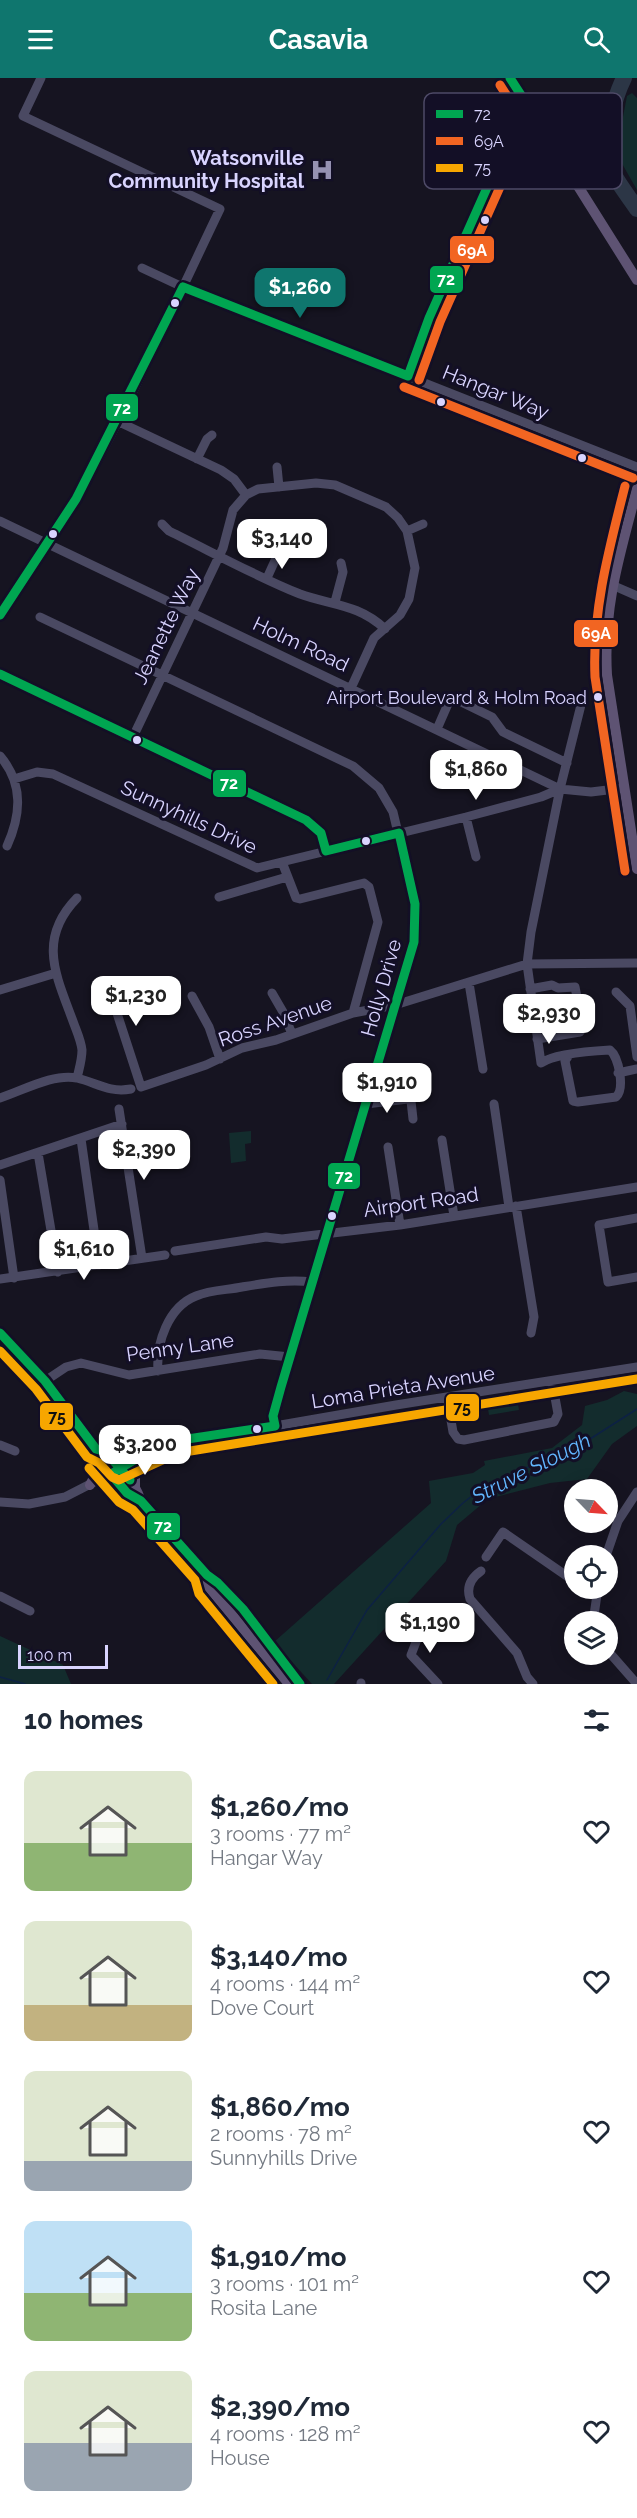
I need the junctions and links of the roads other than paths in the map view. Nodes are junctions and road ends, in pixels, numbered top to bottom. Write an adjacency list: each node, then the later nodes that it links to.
1 (41, 78): 8 (street)
2 (510, 78): 3 (main road)
3 (520, 93)
4 (486, 189): 9 (street)
5 (580, 189): 7 (main road)
6 (142, 268): 8 (street, Hangar Way)
7 (637, 280)
8 (183, 287): 9 (street, Hangar Way); 10 (street)
9 (408, 376): 14 (street, Hangar Way)
10 (117, 422): 12 (street); 22 (street)
11 (212, 435): 12 (street)
12 (197, 459): 17 (street)
13 (277, 467): 15 (street)
14 (637, 467)
15 (279, 487): 17 (street); 21 (street)
16 (637, 489): 27 (main road)
17 (246, 495): 23 (street, Jeanette Way)
18 (0, 521): 22 (street, Holm Road)
19 (162, 524): 23 (street)
20 (423, 524): 21 (street)
21 (406, 531): 33 (street)
22 (48, 544): 30 (street, Holm Road); 31 (street)
23 (219, 555): 26 (street); 30 (street, Jeanette Way)
24 (277, 556): 26 (street)
25 (341, 563): 29 (street)
26 (267, 578): 29 (street)
27 (612, 585): 28 (street); 43 (main road)
28 (637, 596)
29 (336, 602): 33 (street)
30 (191, 613): 35 (street, Jeanette Way); 36 (street, Holm Road)
31 (0, 615)
32 (40, 617): 35 (street, Holly Drive)
33 (392, 628): 36 (street)
34 (0, 674): 39 (street)
35 (162, 675): 39 (street, Jeanette Way); 46 (street, Holly Drive)
36 (351, 688): 38 (street, Holm Road)
37 (581, 705): 41 (street)
38 (437, 729): 41 (street); 44 (street, Holm Road)
39 (133, 737): 48 (street)
40 (0, 756): 42 (street)
41 (567, 762): 44 (street)
42 (14, 779): 47 (street); 50 (street, Sunnyhills Drive)
43 (624, 788): 44 (street, Holm Road); 51 (main road)
44 (560, 789): 45 (street, Sunnyhills Drive); 56 (street)
45 (466, 817): 46 (street, Sunnyhills Drive); 49 (street)
46 (399, 833): 48 (street, Sunnyhills Drive); 65 (street, Holly Drive)
47 (7, 846)
48 (326, 851): 50 (street, Sunnyhills Drive)
49 (476, 856)
50 (282, 862): 52 (street)
51 (637, 869)
52 (287, 877): 53 (street); 66 (street)
53 (219, 897)
54 (77, 898): 57 (street)
55 (637, 963): 56 (street)
56 (527, 964): 58 (street); 60 (street)
57 (56, 973): 61 (street); 76 (street)
58 (469, 983): 65 (street); 74 (street)
59 (165, 984): 72 (street, Ross Avenue)
60 (530, 989): 68 (street); 68 (street)
61 (0, 990)
62 (616, 992): 69 (street)
63 (272, 993): 67 (street)
64 (192, 996): 72 (street)
65 (395, 1005): 66 (street, Ross Avenue); 79 (street, Holly Drive)
66 (352, 1013): 67 (street, Ross Avenue)
67 (292, 1034): 72 (street, Ross Avenue)
68 (537, 1039): 70 (street)
69 (636, 1040): 71 (street)
70 (568, 1055): 75 (street); 75 (street)
71 (637, 1057)
72 (220, 1059)
73 (637, 1069): 75 (street)
74 (483, 1070)
75 (618, 1073)
76 (77, 1078): 77 (street); 78 (street)
77 (131, 1089)
78 (0, 1098)
79 (366, 1104): 82 (street); 96 (street, Holly Drive)
80 (494, 1104): 91 (street)
81 (119, 1108): 83 (street)
82 (412, 1119)
83 (122, 1124): 84 (street); 99 (street)
84 (81, 1139): 87 (street); 100 (street)
85 (442, 1140): 93 (street)
86 (388, 1147): 95 (street)
87 (38, 1153): 88 (street); 101 (street)
88 (0, 1165)
89 (0, 1180): 92 (street)
90 (637, 1187): 91 (street, Airport Road)
91 (512, 1207): 93 (street, Airport Road); 107 (street)
92 (2, 1209): 103 (street)
93 (453, 1216): 95 (street, Airport Road)
94 (637, 1218): 102 (street)
95 (400, 1224): 96 (street, Airport Road)
96 (327, 1234): 97 (street, Airport Road); 105 (street, Holly Drive)
97 (175, 1251)
98 (165, 1255): 99 (street)
99 (142, 1258): 100 (street)
100 (99, 1266): 101 (street)
101 (58, 1272): 103 (street)
102 (637, 1277)
103 (14, 1278): 104 (street)
104 (0, 1279)
105 (312, 1282): 108 (street, Holly Drive); 110 (street)
106 (0, 1333): 111 (main road)
107 (531, 1333)
108 (290, 1357): 110 (street, Penny Lane); 114 (street, Holly Drive)
109 (637, 1367): 112 (street, Loma Prieta Avenue)
110 (158, 1371): 111 (street, Penny Lane)
111 (45, 1381): 117 (main road)
112 (552, 1381): 113 (street, Loma Prieta Avenue); 113 (street)
113 (447, 1397): 114 (street, Loma Prieta Avenue)
114 (275, 1426): 118 (street, Loma Prieta Avenue)
115 (0, 1445): 116 (street)
116 (15, 1451)
117 (97, 1454): 119 (main road); 120 (main road)
118 (141, 1456): 119 (street, Loma Prieta Avenue); 121 (main road)
119 (115, 1471): 120 (street, Loma Prieta Avenue); 121 (main road); 123 (main road)
120 (90, 1485): 124 (street, Loma Prieta Avenue)
121 (135, 1486): 123 (main road)
122 (637, 1492): 125 (street)
123 (141, 1501): 129 (main road)
124 (0, 1502)
125 (610, 1545)
126 (486, 1557): 128 (street)
127 (481, 1571): 137 (street)
128 (564, 1574)
129 (207, 1575): 134 (main road); 135 (main road)
130 (0, 1596): 131 (street)
131 (30, 1611)
132 (423, 1624): 136 (street)
133 (618, 1663): 138 (street)
134 (289, 1684)
135 (300, 1684)
136 (438, 1684)
137 (533, 1684)
138 (636, 1684)

